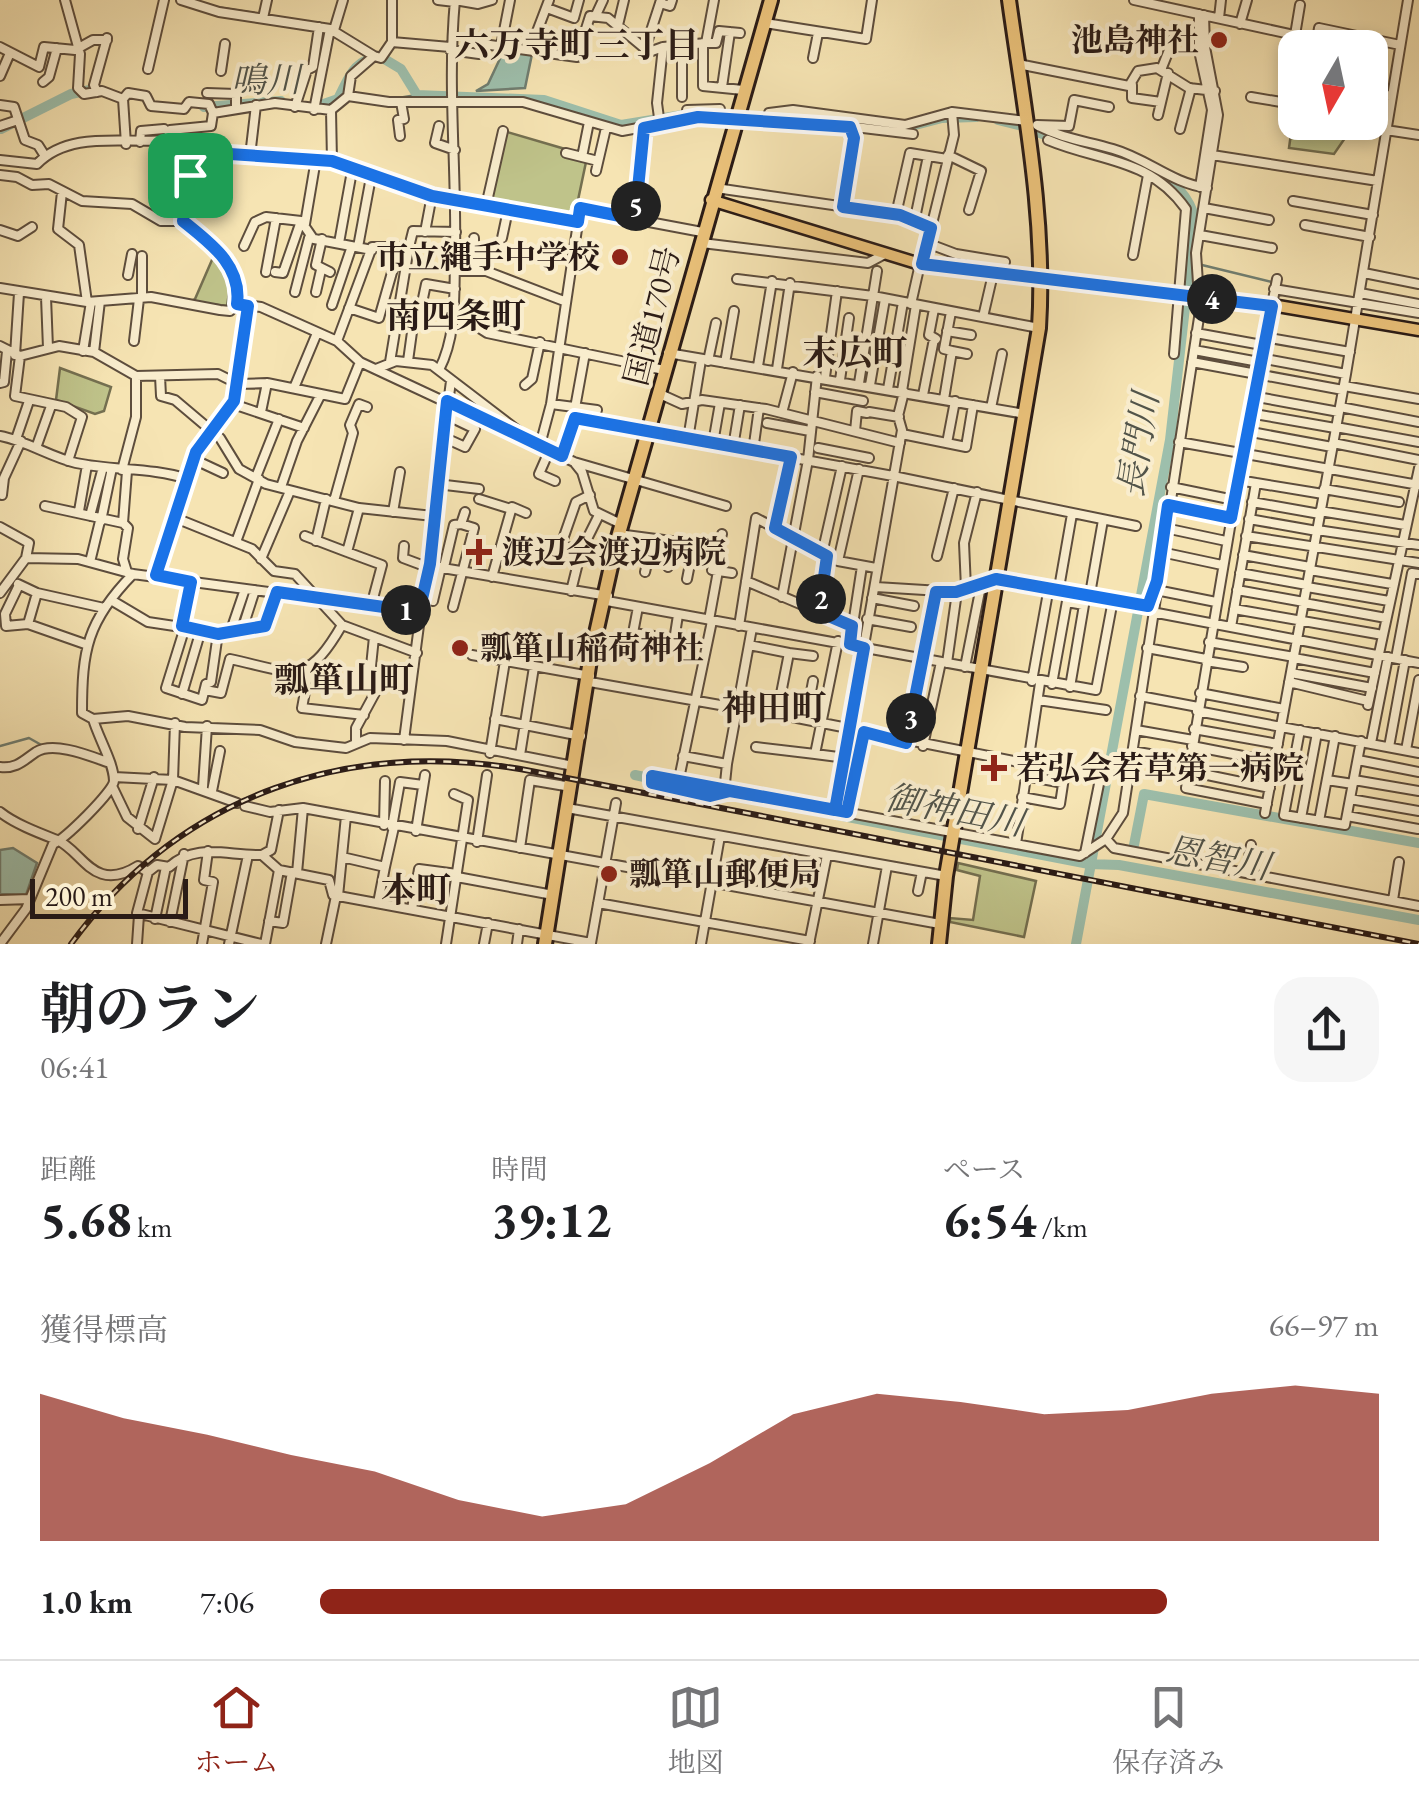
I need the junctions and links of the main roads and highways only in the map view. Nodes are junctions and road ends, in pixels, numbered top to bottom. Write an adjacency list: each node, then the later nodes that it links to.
1 (771, 0): 3 (highway, 国道170号)
2 (1009, 0): 4 (highway)
3 (712, 194): 4 (main road); 6 (highway, 国道170号)
4 (1042, 280): 5 (main road); 7 (highway)
5 (1419, 330)
6 (546, 939)
7 (939, 944)

